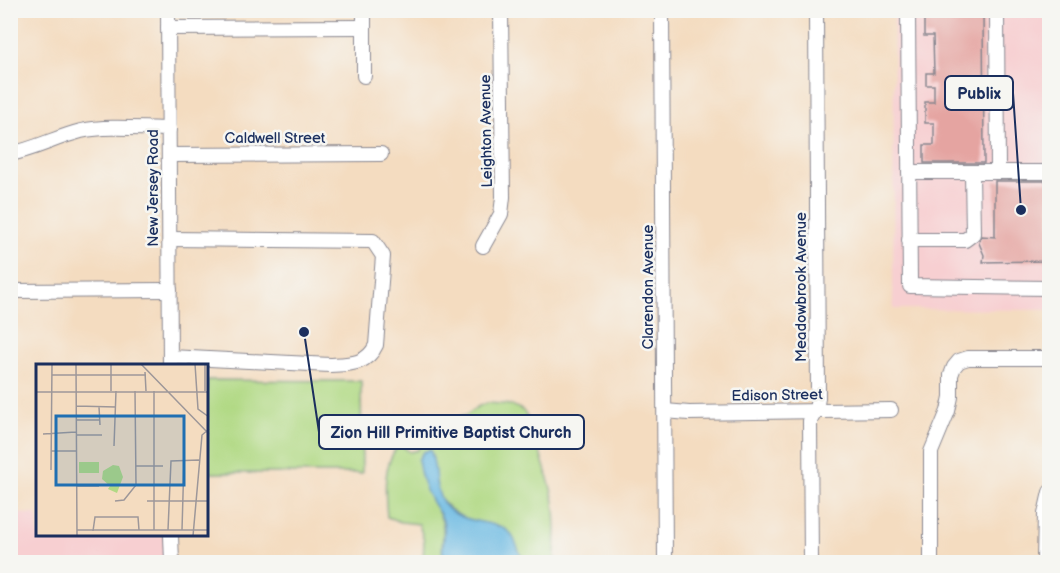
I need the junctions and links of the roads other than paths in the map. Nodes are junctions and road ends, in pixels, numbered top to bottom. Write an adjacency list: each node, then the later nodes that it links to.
1 (168, 10): 9 (street, New Jersey Road)
2 (364, 10): 8 (street)
3 (501, 10): 21 (street, Leighton Avenue)
4 (662, 10): 29 (street, Clarendon Avenue)
5 (816, 10): 27 (street, Meadowbrook Avenue)
6 (908, 10): 15 (street)
7 (997, 10): 17 (street)
8 (364, 27): 9 (street); 10 (street)
9 (168, 28): 11 (street, New Jersey Road)
10 (364, 76)
11 (169, 129): 12 (street); 14 (street, New Jersey Road)
12 (10, 154)
13 (381, 154): 14 (street, Caldwell Street)
14 (169, 155): 19 (street, New Jersey Road)
15 (909, 172): 16 (street); 20 (street)
16 (972, 172): 17 (street); 20 (street)
17 (998, 172): 18 (street)
18 (1050, 172)
19 (170, 239): 24 (street, New Jersey Road); 26 (street)
20 (909, 240): 22 (street)
21 (483, 246)
22 (1050, 288)
23 (10, 291): 24 (street)
24 (170, 291): 26 (street, New Jersey Road)
25 (1050, 358): 35 (street)
26 (170, 362)
27 (816, 410): 28 (street, Edison Street); 29 (street, Edison Street); 34 (street, Meadowbrook Avenue)
28 (891, 410)
29 (665, 411): 33 (street, Clarendon Avenue)
30 (1050, 492): 36 (street)
31 (171, 537): 32 (street)
32 (172, 562)
33 (665, 562)
34 (811, 562)
35 (931, 562)
36 (1044, 562)

